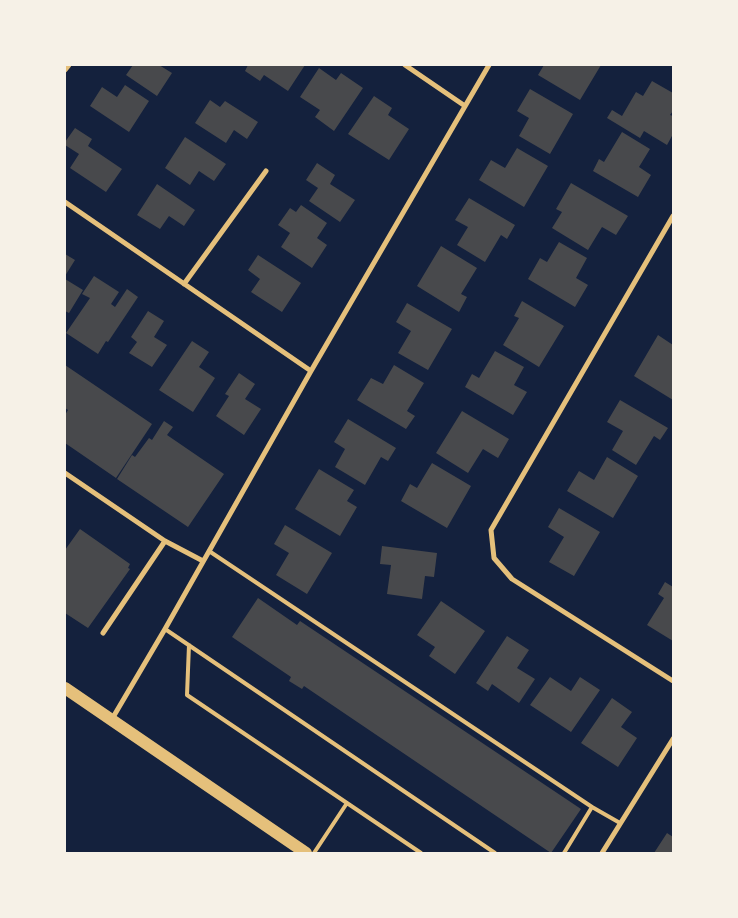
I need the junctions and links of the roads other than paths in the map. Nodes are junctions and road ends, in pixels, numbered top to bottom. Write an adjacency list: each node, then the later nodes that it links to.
1 (69, 65): 4 (street)
2 (405, 65): 5 (street)
3 (488, 65): 5 (street)
4 (65, 70)
5 (465, 106): 10 (street)
6 (266, 171): 9 (street)
7 (65, 202): 9 (street)
8 (673, 216): 18 (street)
9 (184, 284): 10 (street)
10 (311, 372): 13 (street)
11 (65, 473): 12 (street)
12 (166, 541): 14 (street); 16 (street)
13 (208, 551): 14 (street); 23 (lane)
14 (203, 561): 15 (street)
15 (165, 629): 17 (lane); 20 (street)
16 (103, 633)
17 (189, 645): 22 (lane); 28 (lane)
18 (673, 681)
19 (67, 693): 20 (main road)
20 (111, 719): 25 (main road)
21 (673, 739): 24 (street)
22 (347, 803): 26 (lane); 27 (lane)
23 (592, 807): 24 (lane); 29 (lane)
24 (620, 823): 30 (street)
25 (306, 853)
26 (314, 853)
27 (421, 853)
28 (495, 853)
29 (564, 853)
30 (602, 853)

